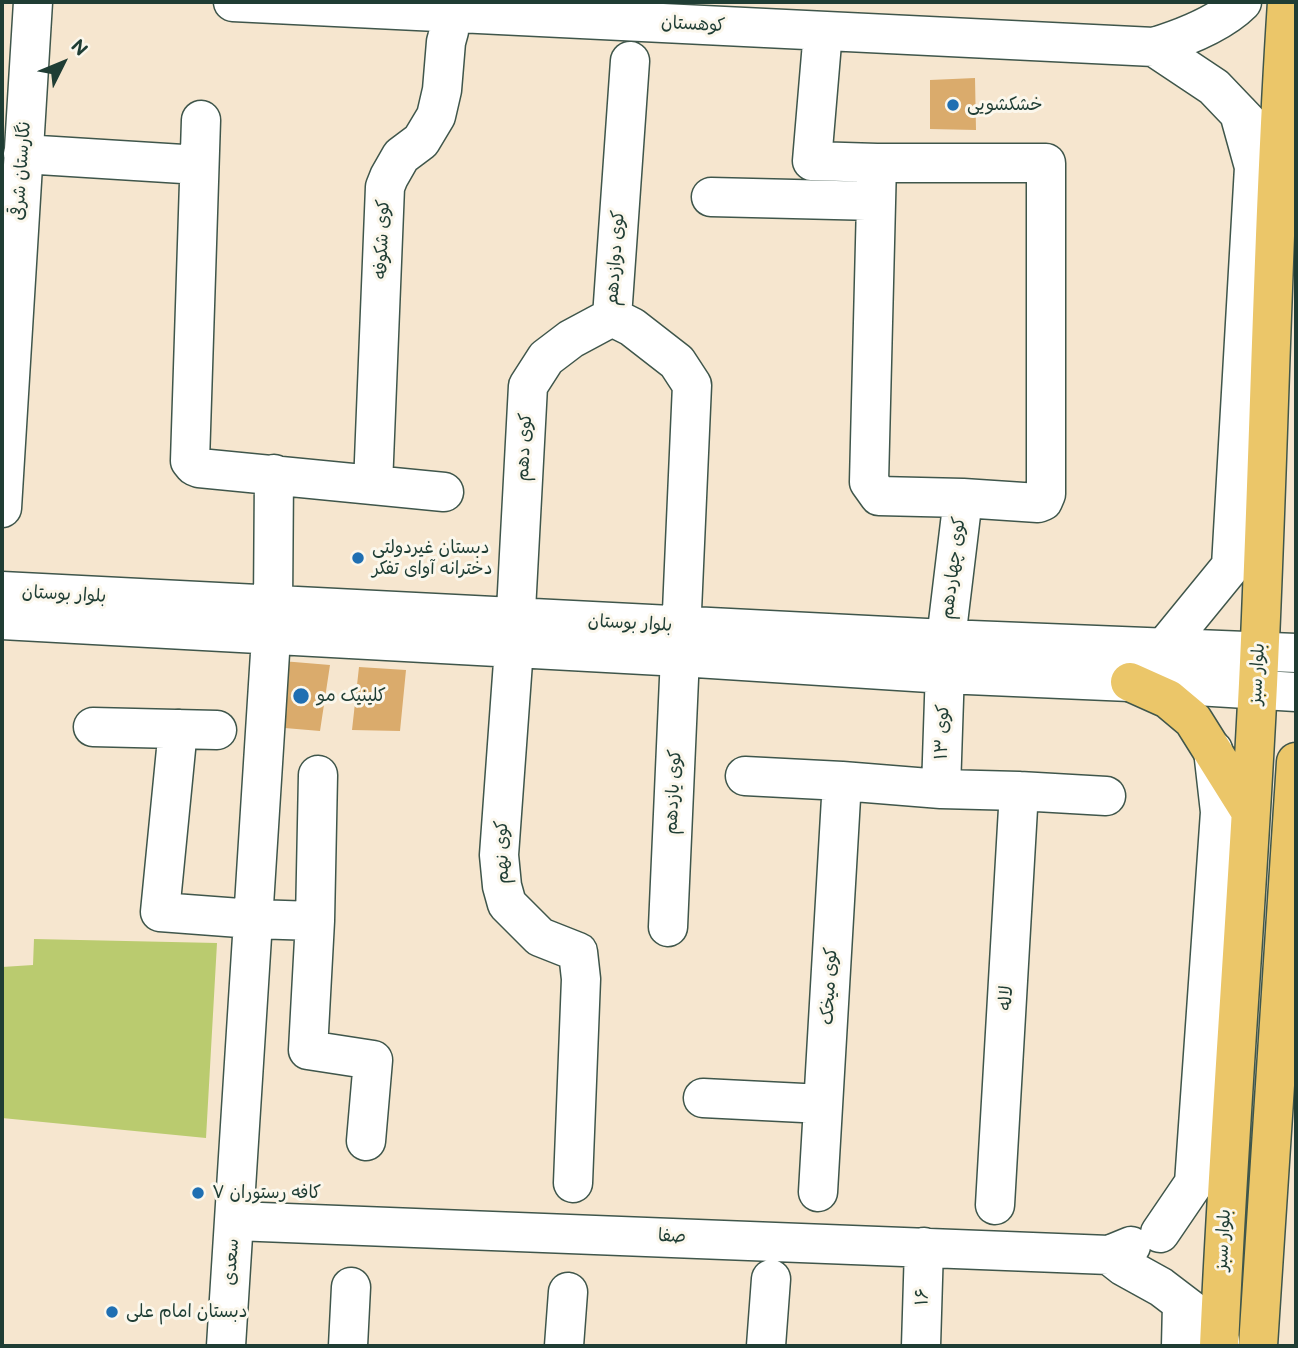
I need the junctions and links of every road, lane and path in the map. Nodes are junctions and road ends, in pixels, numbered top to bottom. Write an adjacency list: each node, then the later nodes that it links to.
1 (33, 2): 14 (street, نگارستان شرقی)
2 (233, 2): 5 (street, کوهستان)
3 (1287, 2): 13 (main road, بلوار سبز)
4 (1238, 4): 9 (street)
5 (356, 5): 6 (street, کوهستان)
6 (447, 12): 8 (street, کوهستان); 22 (street, کوی شکوفه)
7 (905, 18): 8 (street, کوهستان); 9 (street, کوهستان)
8 (823, 31): 15 (street)
9 (1154, 47): 11 (street)
10 (630, 61): 20 (street, کوی دوازدهم)
11 (1239, 113): 13 (street); 31 (street)
12 (201, 120): 16 (street)
13 (1278, 151): 32 (main road, بلوار سبز)
14 (23, 154): 16 (street); 19 (street, نگارستان شرقی)
15 (877, 163): 18 (street); 24 (street)
16 (199, 165): 21 (street)
17 (711, 197): 18 (street)
18 (876, 201): 24 (street)
19 (10, 215): 25 (street, نگارستان شرقی)
20 (612, 317): 29 (street, کوی دهم); 30 (street, کوی دوازدهم)
21 (274, 474): 22 (street); 28 (street, سعدی)
22 (373, 485): 23 (street)
23 (444, 492)
24 (963, 498): 33 (street, کوی چهاردهم)
25 (2, 508)
26 (2, 591): 28 (street, بلوار بوستان)
27 (2, 620): 28 (street, بلوار بوستان)
28 (272, 620): 29 (street, بلوار بوستان); 49 (street, سعدی)
29 (514, 633): 30 (street, بلوار بوستان); 56 (street, کوی نهم)
30 (681, 641): 33 (street, بلوار بوستان); 51 (street, کوی یازدهم)
31 (1164, 648): 32 (street, بلوار بوستان); 33 (street, بلوار بوستان)
32 (1278, 652): 35 (main road, بلوار سبز)
33 (946, 657): 34 (street, بلوار بوستان); 45 (street, کوی ۱۳)
34 (1130, 682): 35 (street, بلوار بوستان); 40 (main road)
35 (1257, 690): 36 (street, بلوار بوستان); 48 (main road, بلوار سبز)
36 (1296, 692)
37 (93, 727): 38 (street)
38 (178, 729): 39 (street); 49 (street)
39 (217, 730)
40 (1213, 750): 48 (main road); 60 (street)
41 (1296, 762): 74 (main road)
42 (318, 775): 50 (street)
43 (745, 776): 44 (street)
44 (842, 780): 45 (street); 53 (street, کوی میخک)
45 (941, 789): 46 (street)
46 (1019, 791): 47 (street); 58 (street, لاله)
47 (1106, 796)
48 (1250, 811): 55 (main road, بلوار سبز)
49 (253, 919): 50 (street); 59 (street, سعدی)
50 (316, 921): 54 (street)
51 (668, 927)
52 (703, 1098): 53 (street)
53 (823, 1104): 57 (street, کوی میخک)
54 (366, 1141)
55 (1227, 1178): 60 (street); 67 (main road, بلوار سبز)
56 (573, 1183)
57 (818, 1192)
58 (995, 1205)
59 (235, 1220): 61 (street, صفا); 68 (street, سعدی)
60 (1160, 1233): 62 (street)
61 (924, 1247): 62 (street, صفا); 72 (street, ۱۶)
62 (1109, 1255): 66 (street)
63 (771, 1279): 71 (street)
64 (351, 1287): 69 (street)
65 (568, 1293): 70 (street)
66 (1182, 1304): 67 (street); 73 (street)
67 (1220, 1344)
68 (226, 1346)
69 (348, 1346)
70 (564, 1346)
71 (766, 1346)
72 (921, 1346)
73 (1181, 1346)
74 (1258, 1346)

